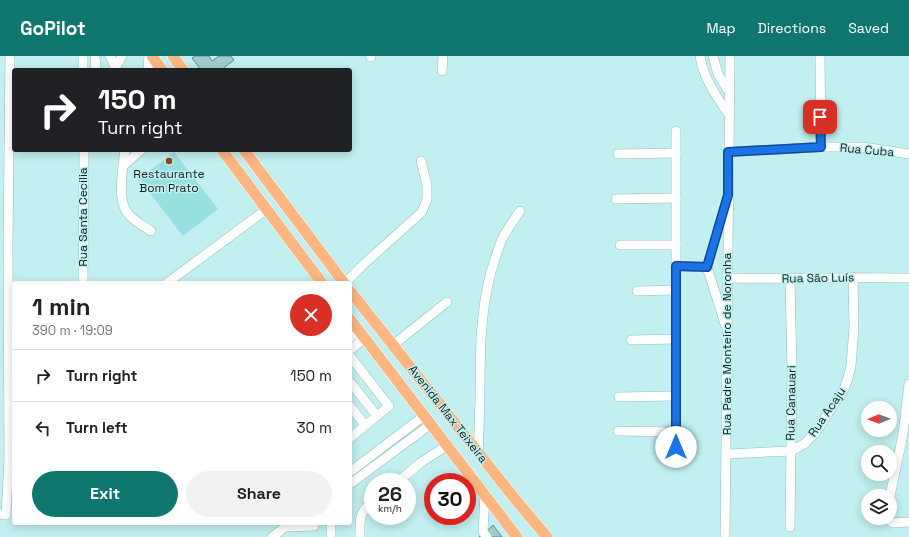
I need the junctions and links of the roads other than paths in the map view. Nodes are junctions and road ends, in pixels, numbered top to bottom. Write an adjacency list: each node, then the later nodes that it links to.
1 (10, 56): 43 (street)
2 (83, 56): 13 (street)
3 (96, 56): 14 (street)
4 (110, 56): 15 (street)
5 (122, 56): 15 (street)
6 (150, 56): 16 (street); 17 (main road)
7 (173, 56): 18 (main road)
8 (443, 56): 19 (street)
9 (700, 56): 21 (street)
10 (713, 56): 20 (street)
11 (730, 56): 20 (street, Rua Padre Monteiro de Noronha)
12 (820, 56): 23 (street)
13 (83, 68)
14 (96, 68)
15 (115, 68)
16 (148, 68)
17 (160, 68)
18 (182, 68)
19 (442, 70)
20 (729, 92): 21 (street, Rua Padre Monteiro de Noronha)
21 (729, 115): 29 (street, Rua Padre Monteiro de Noronha)
22 (676, 131): 30 (street)
23 (821, 147): 29 (street, Rua Cuba); 32 (street, Rua Cuba)
24 (84, 152): 50 (street, Rua Santa Cecília)
25 (125, 152): 34 (street)
26 (140, 152): 34 (street)
27 (224, 152): 38 (main road)
28 (246, 152): 53 (main road)
29 (728, 152): 35 (street, Rua Padre Monteiro de Noronha)
30 (676, 153): 31 (street); 36 (street)
31 (618, 154)
32 (909, 154)
33 (421, 161): 54 (street)
34 (123, 166): 40 (street)
35 (728, 195): 45 (street); 47 (street, Rua Padre Monteiro de Noronha)
36 (676, 198): 37 (street); 42 (street)
37 (616, 199)
38 (267, 209): 51 (street); 52 (main road)
39 (520, 211): 83 (street)
40 (151, 231)
41 (620, 245): 42 (street)
42 (676, 245): 44 (street)
43 (4, 246): 91 (street)
44 (676, 266): 45 (street); 55 (street)
45 (707, 267): 60 (street)
46 (853, 277): 48 (street, Rua São Luís); 49 (street, Rua São Luís); 82 (street, Rua Acaju)
47 (728, 278): 49 (street, Rua São Luís); 60 (street, Rua Padre Monteiro de Noronha)
48 (909, 278)
49 (790, 279): 82 (street, Rua Canauari)
50 (83, 281)
51 (170, 281)
52 (321, 281)
53 (342, 281)
54 (346, 281)
55 (676, 290): 56 (street); 63 (street)
56 (638, 291)
57 (352, 294): 65 (main road, Avenida Max Teixeira)
58 (447, 302): 65 (street)
59 (352, 322): 61 (main road, Avenida Max Teixeira)
60 (728, 332): 84 (street, Rua Padre Monteiro de Noronha)
61 (362, 335): 62 (street); 66 (street); 74 (main road, Avenida Max Teixeira)
62 (352, 338)
63 (676, 339): 64 (street); 70 (street)
64 (631, 340)
65 (393, 345): 83 (main road, Avenida Max Teixeira)
66 (352, 348)
67 (352, 359): 73 (street)
68 (909, 384): 78 (street)
69 (352, 385): 73 (street)
70 (676, 396): 71 (street); 77 (street)
71 (619, 397)
72 (352, 409): 75 (street)
73 (377, 416): 75 (street)
74 (428, 420): 80 (main road, Avenida Max Teixeira); 85 (street); 87 (street)
75 (365, 425): 79 (street)
76 (618, 431): 77 (street)
77 (676, 432): 81 (street)
78 (906, 434): 88 (street)
79 (352, 436)
80 (448, 445): 86 (street); 89 (main road, Avenida Max Teixeira)
81 (676, 447)
82 (790, 451): 84 (street, Rua Acaju); 97 (street, Rua Canauari)
83 (479, 454): 103 (main road, Avenida Max Teixeira)
84 (727, 454): 104 (street, Rua Padre Monteiro de Noronha)
85 (352, 471)
86 (408, 473)
87 (352, 482)
88 (892, 489)
89 (485, 494): 101 (street); 102 (main road, Avenida Max Teixeira)
90 (364, 508): 100 (street)
91 (3, 515)
92 (909, 522): 93 (street)
93 (897, 523)
94 (287, 525): 96 (street); 98 (street)
95 (330, 525): 99 (street)
96 (314, 526)
97 (790, 527)
98 (272, 537)
99 (331, 537)
100 (360, 537)
101 (487, 537)
102 (517, 537)
103 (547, 537)
104 (725, 537)

